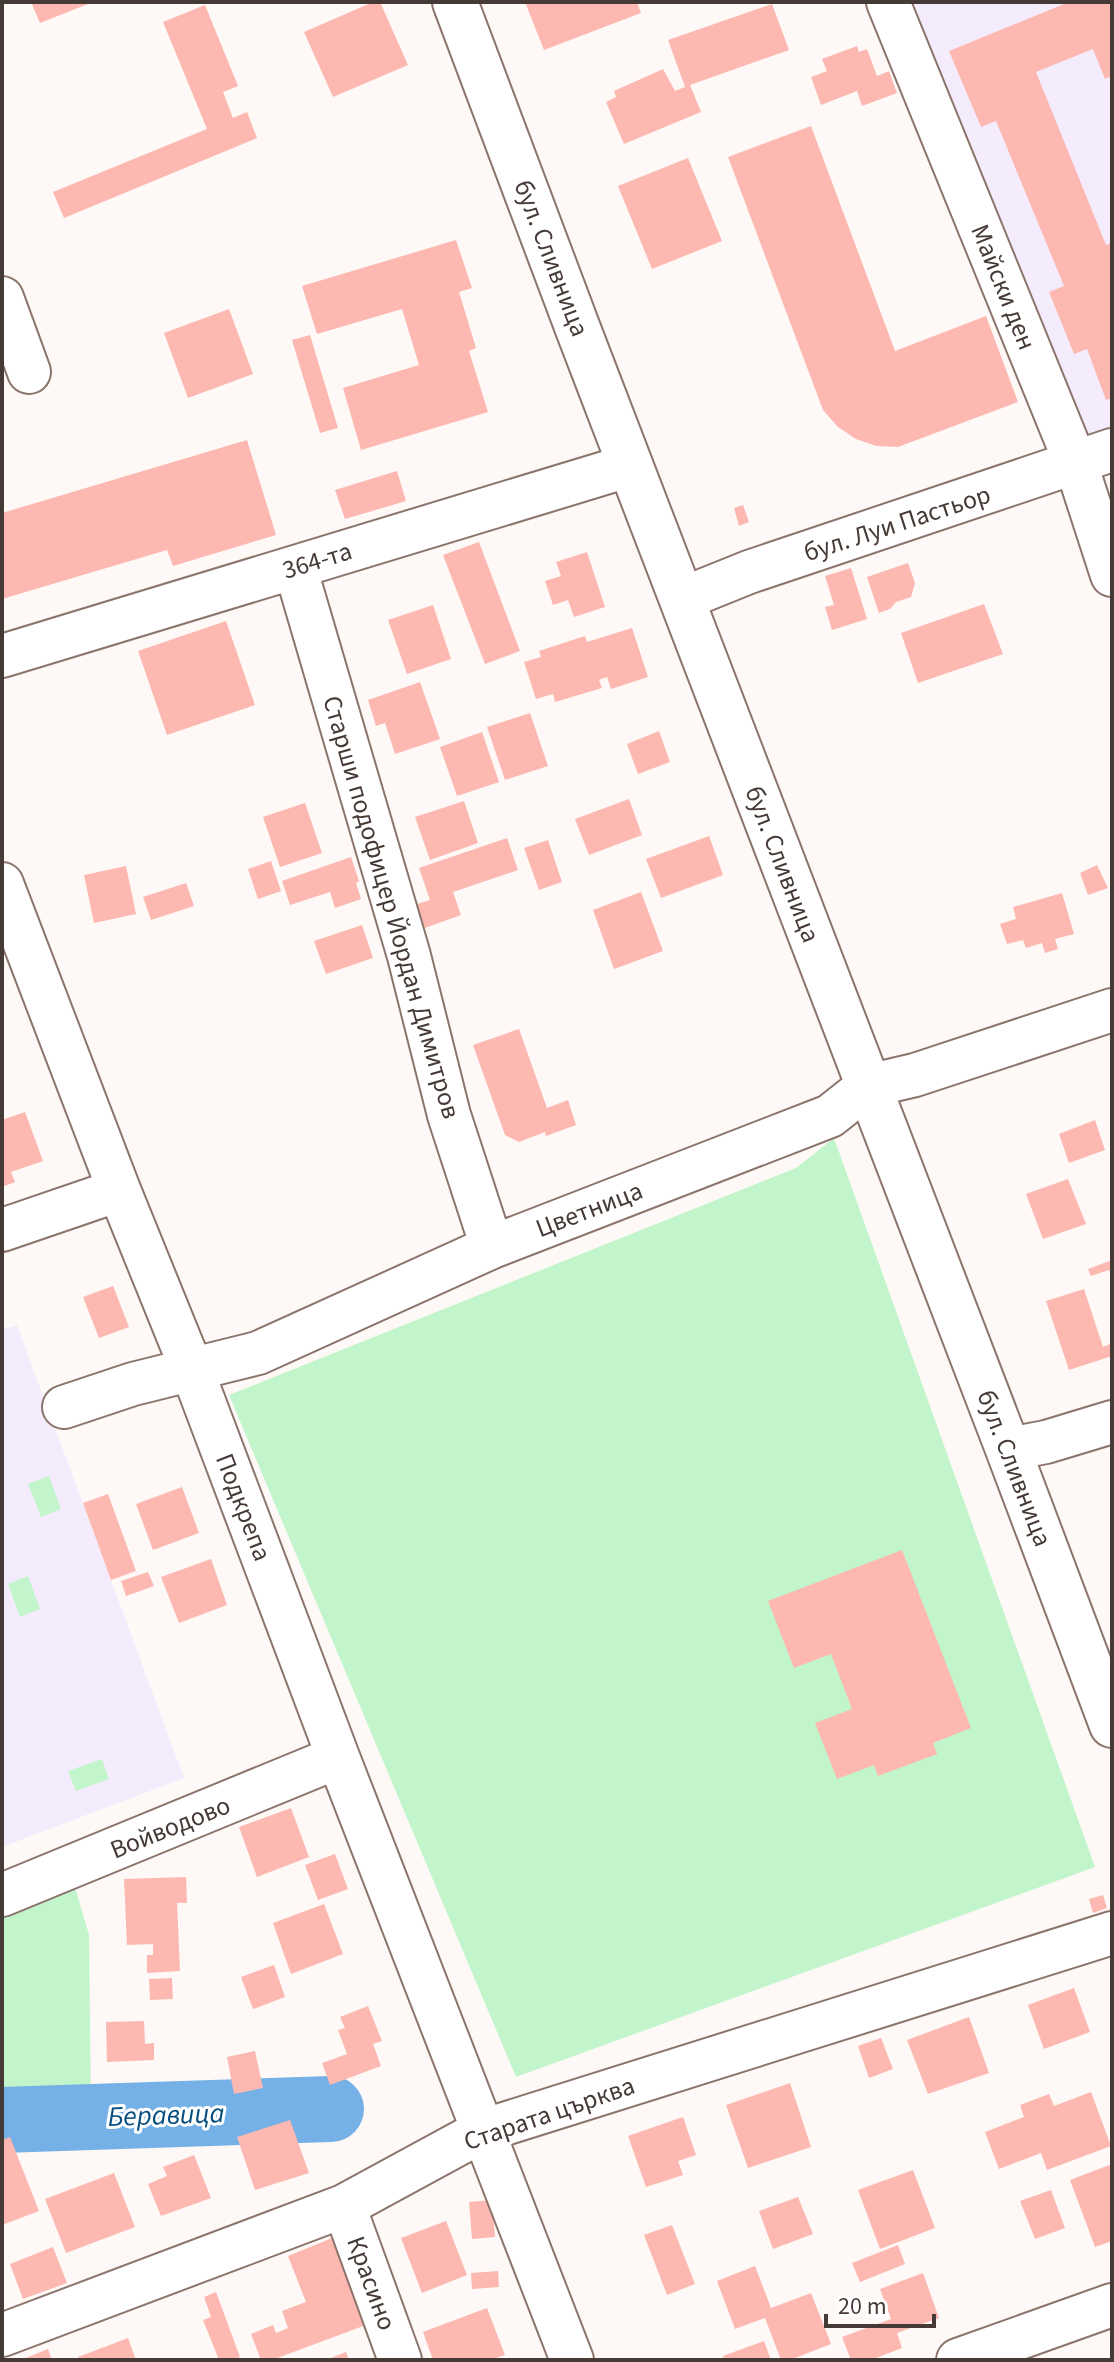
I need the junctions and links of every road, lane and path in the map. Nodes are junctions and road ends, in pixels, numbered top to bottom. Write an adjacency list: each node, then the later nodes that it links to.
1 (455, 2): 6 (main road, бул. Сливница)
2 (888, 2): 5 (street, Майски ден)
3 (2, 298): 4 (street)
4 (29, 372)
5 (1094, 457): 8 (street, Майски ден); 9 (street, бул. Луи Пастьор)
6 (631, 465): 7 (street, 364-та); 9 (main road, бул. Сливница)
7 (295, 567): 10 (street, 364-та); 16 (street, Старши подофицер Йордан Димитров)
8 (1112, 575)
9 (682, 599): 13 (main road, бул. Сливница)
10 (2, 656)
11 (6, 907): 14 (street, Подкрепа)
12 (1112, 1010): 13 (street, Цветница)
13 (868, 1086): 16 (street, Цветница); 20 (main road, бул. Сливница)
14 (119, 1190): 15 (street); 17 (street, Подкрепа)
15 (2, 1230)
16 (492, 1247): 17 (street, Цветница)
17 (192, 1370): 18 (street, Цветница); 22 (street, Подкрепа)
18 (64, 1407)
19 (1112, 1422): 20 (street)
20 (1008, 1449): 21 (main road, бул. Сливница)
21 (1112, 1725)
22 (338, 1757): 23 (street, Войводово); 25 (street, Подкрепа)
23 (2, 1895)
24 (1112, 1933): 25 (street, Старата църква)
25 (482, 2131): 26 (street, Старата църква); 30 (street, Подкрепа)
26 (344, 2206): 28 (street, Старата църква); 29 (street, Красино)
27 (1112, 2305): 31 (street)
28 (2, 2335)
29 (400, 2360)
30 (572, 2360)
31 (958, 2360)

